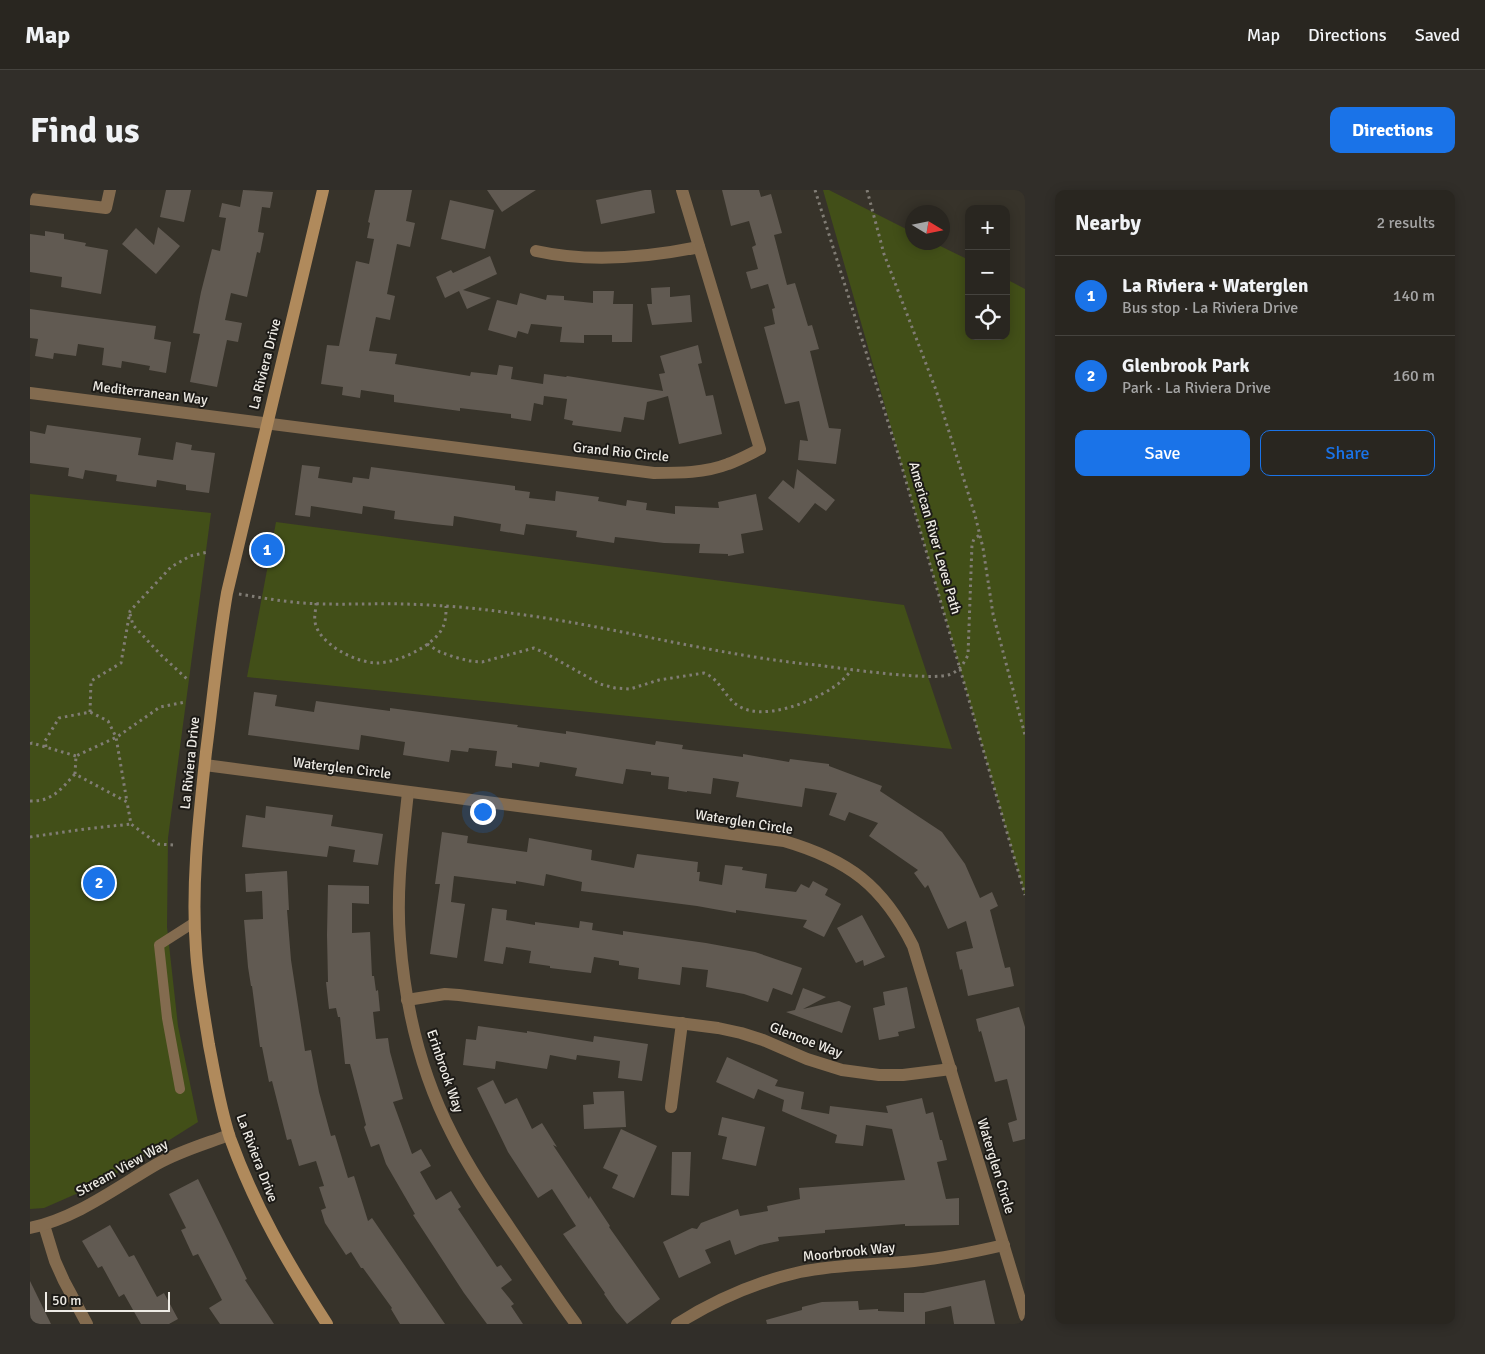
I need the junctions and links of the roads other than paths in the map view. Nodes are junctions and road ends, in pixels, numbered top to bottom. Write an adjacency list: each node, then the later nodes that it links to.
1 (110, 190): 4 (street)
2 (323, 190): 8 (street, La Riviera Drive)
3 (682, 190): 5 (street, Grand Rio Circle)
4 (30, 199)
5 (699, 247): 6 (street); 8 (street, Grand Rio Circle)
6 (536, 251)
7 (30, 393): 8 (street, Mediterranean Way)
8 (266, 423): 9 (street, La Riviera Drive)
9 (205, 765): 10 (street, Waterglen Circle); 11 (street, La Riviera Drive)
10 (408, 792): 12 (street, Erinbrook Way); 14 (street, Waterglen Circle)
11 (195, 922): 15 (lane); 17 (street, La Riviera Drive)
12 (407, 1000): 13 (street, Glencoe Way); 24 (street, Erinbrook Way)
13 (682, 1023): 14 (street, Glencoe Way); 16 (street)
14 (951, 1069): 20 (street, Waterglen Circle)
15 (180, 1089)
16 (671, 1107)
17 (229, 1135): 18 (street, Stream View Way); 23 (street, La Riviera Drive)
18 (44, 1225): 19 (street, Stream View Way); 22 (street)
19 (30, 1228)
20 (1004, 1245): 21 (street, Waterglen Circle); 25 (street, Moorbrook Way)
21 (1025, 1316)
22 (87, 1324)
23 (327, 1324)
24 (576, 1324)
25 (677, 1324)

